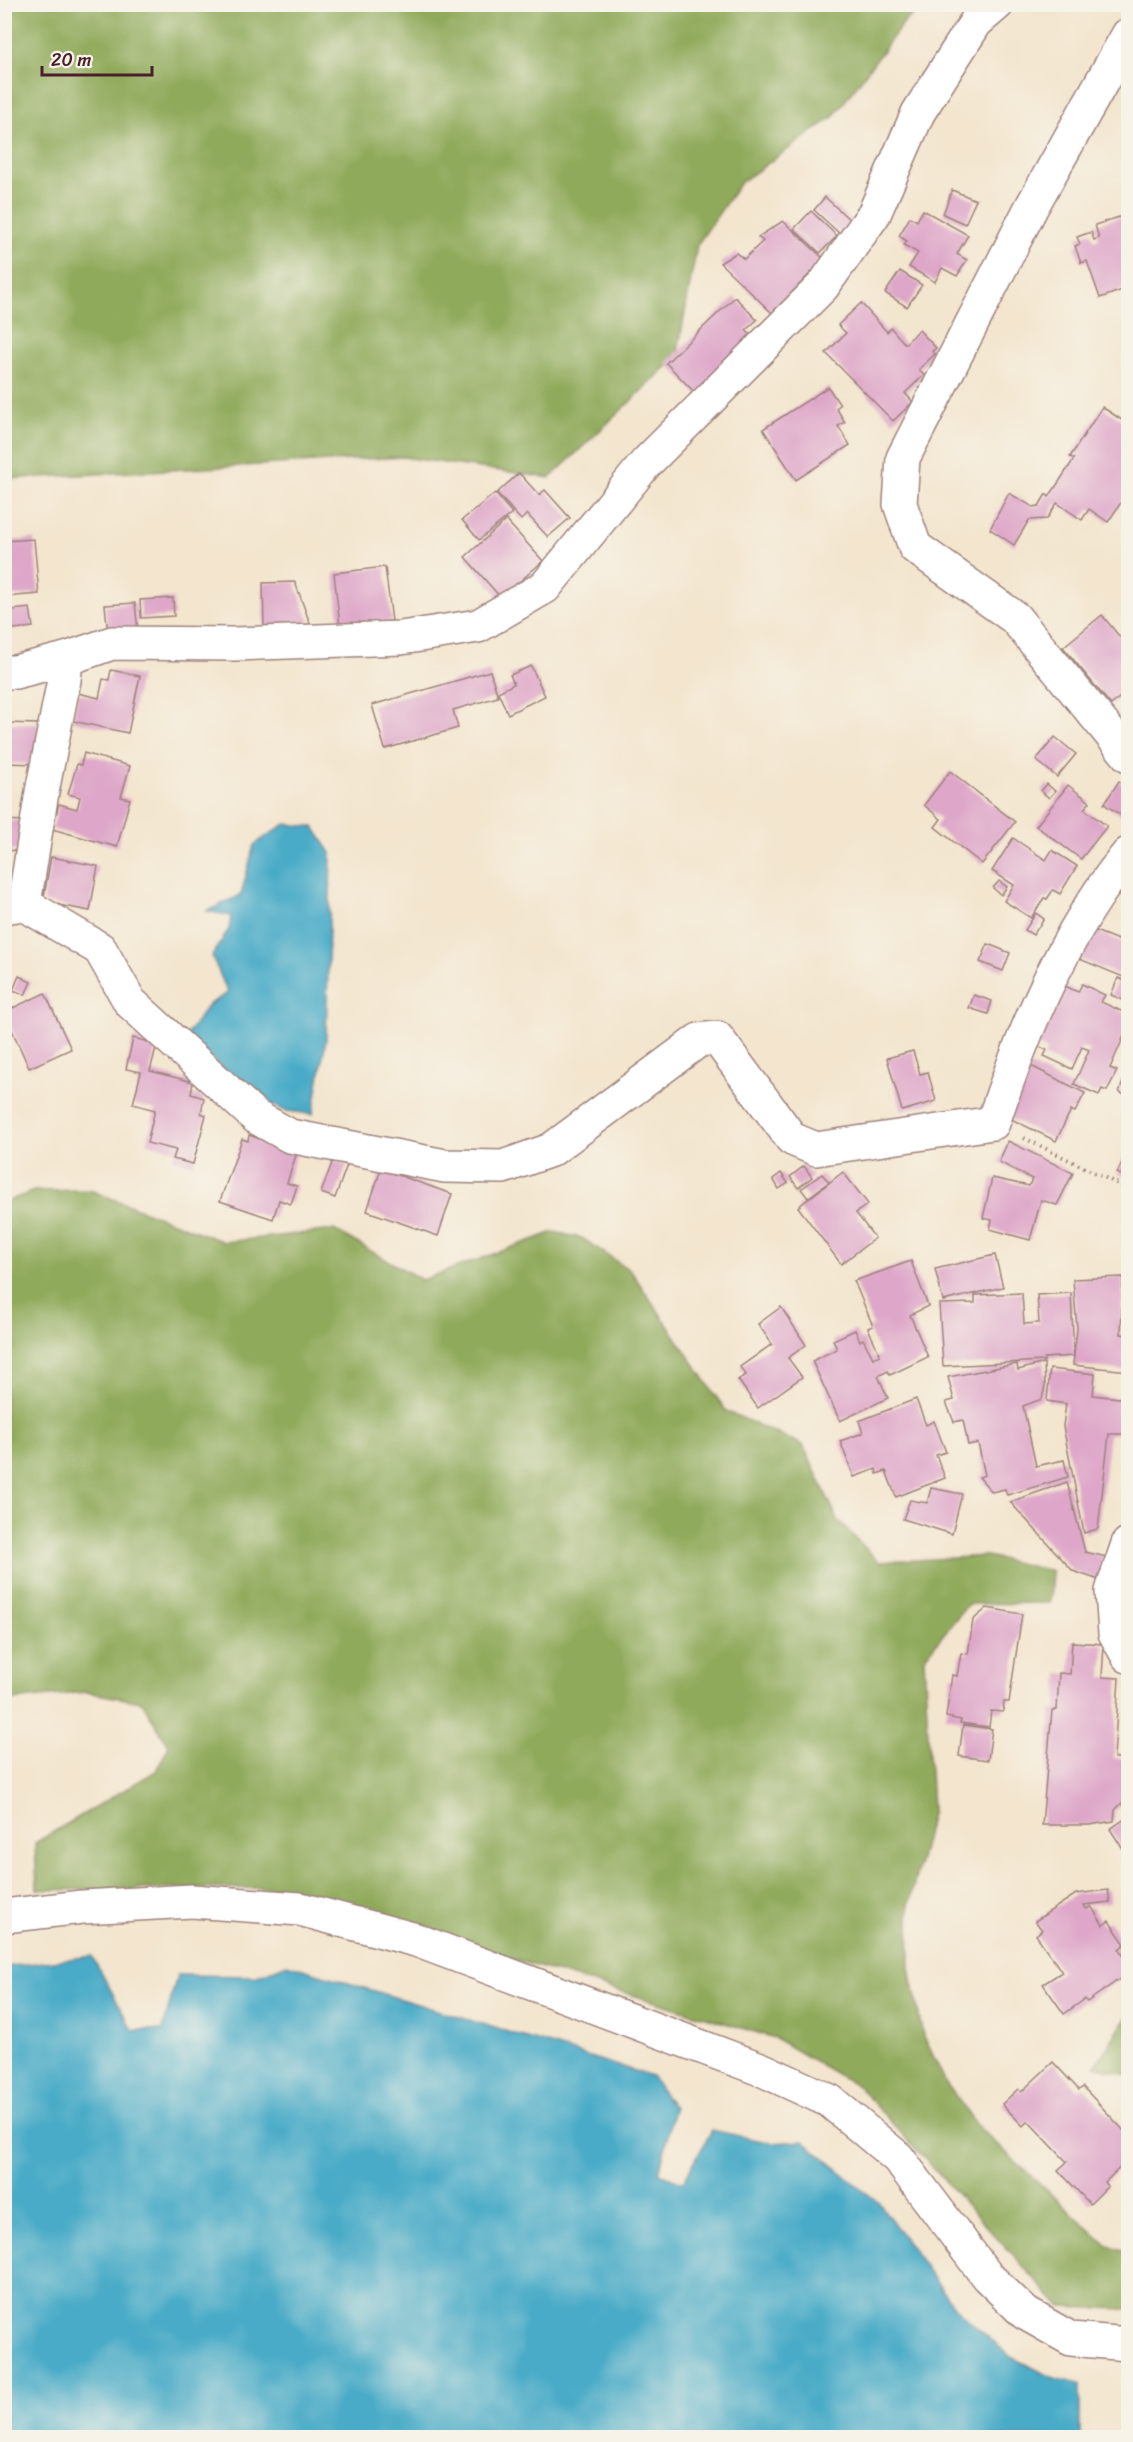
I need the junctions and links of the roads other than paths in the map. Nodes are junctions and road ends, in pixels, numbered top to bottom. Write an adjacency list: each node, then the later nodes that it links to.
1 (997, 4): 3 (street)
2 (1128, 35): 5 (street)
3 (66, 659): 4 (street); 7 (street)
4 (4, 672)
5 (1128, 755)
6 (1128, 854): 7 (street)
7 (14, 906)
8 (1128, 1544): 9 (street)
9 (1128, 1656)
10 (4, 1916): 11 (street)
11 (1128, 2344)

